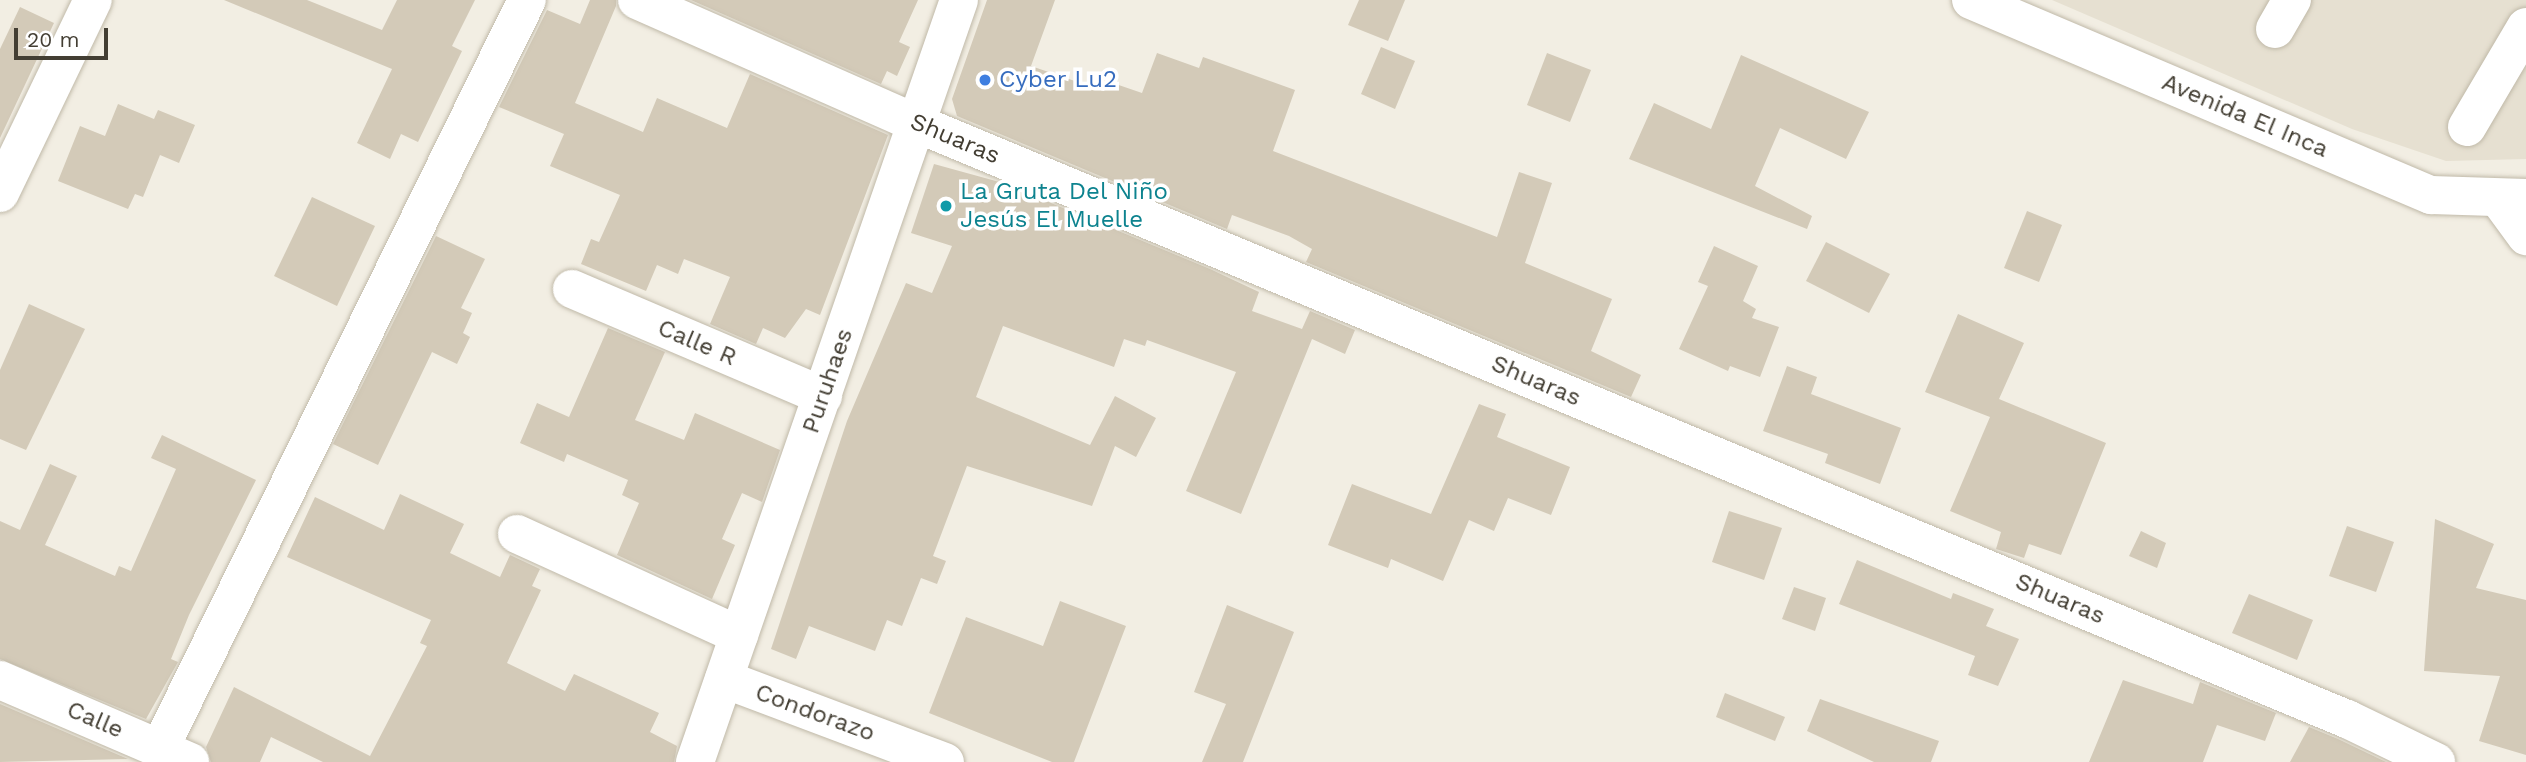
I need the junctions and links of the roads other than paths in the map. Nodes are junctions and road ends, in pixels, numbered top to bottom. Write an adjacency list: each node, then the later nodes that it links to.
1 (93, 0): 9 (street)
2 (527, 0): 18 (street)
3 (637, 0): 7 (street, Shuaras)
4 (959, 0): 7 (street, Puruhaes)
5 (1971, 0): 10 (street, Avenida El Inca)
6 (2526, 27): 8 (street)
7 (918, 124): 13 (street, Puruhaes); 21 (street, Shuaras)
8 (2467, 127)
9 (0, 193)
10 (2512, 199): 11 (street)
11 (2526, 236)
12 (572, 289): 13 (street, Calle R)
13 (823, 396): 15 (street, Puruhaes)
14 (517, 534): 15 (street)
15 (738, 635): 16 (street, Puruhaes)
16 (724, 679): 19 (street, Puruhaes); 20 (street, Condorazo)
17 (0, 680): 18 (street, Calle)
18 (175, 755)
19 (695, 762)
20 (945, 762)
21 (2435, 762)

